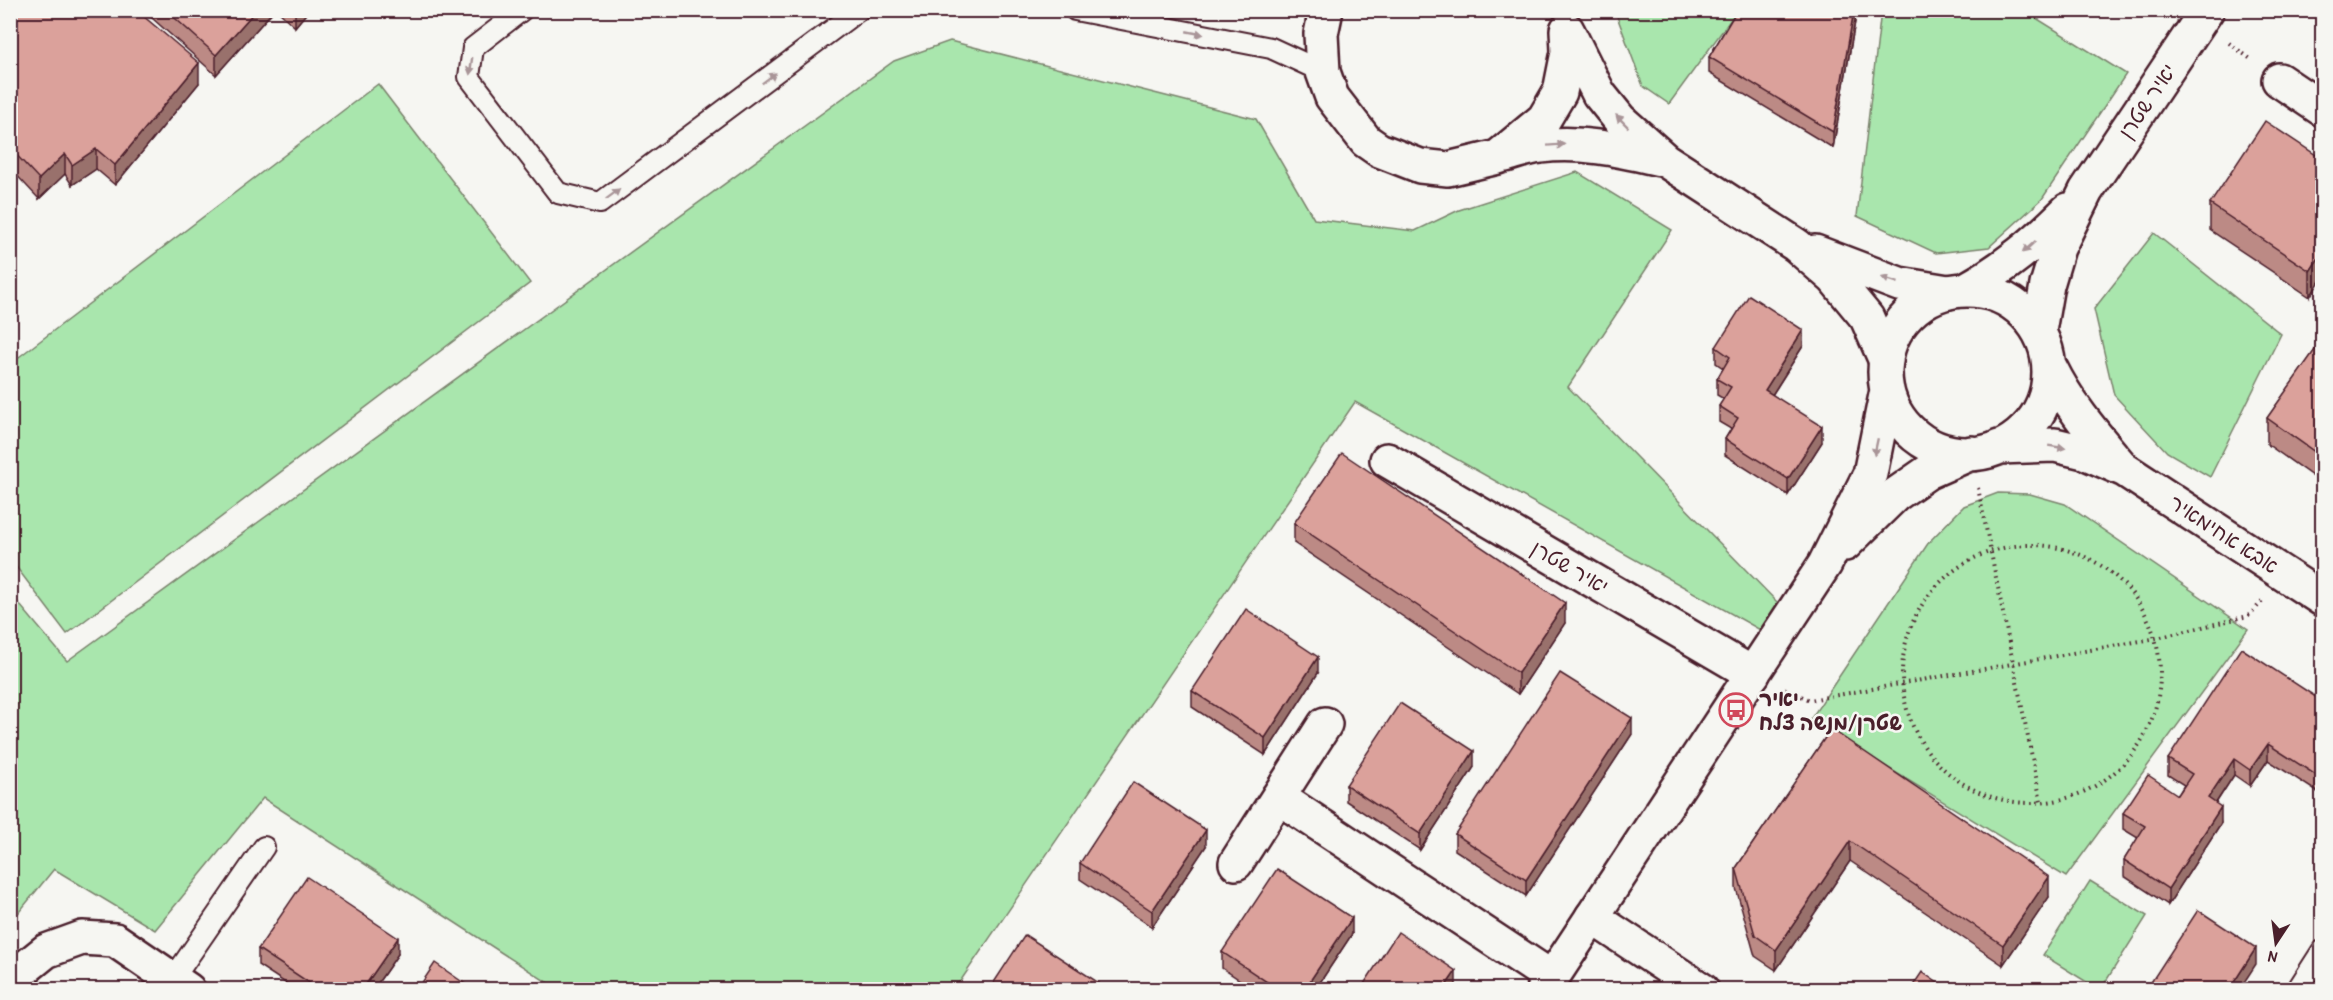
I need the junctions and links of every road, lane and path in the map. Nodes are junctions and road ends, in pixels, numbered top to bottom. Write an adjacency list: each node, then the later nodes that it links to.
1 (522, 10): 2 (lane, one-way to 2)
2 (859, 10)
3 (1076, 10): 7 (lane, one-way to 7)
4 (1326, 10): 7 (street)
5 (2204, 16): 8 (path); 12 (street, יאיר שטרן)
6 (1565, 21): 10 (street); 11 (street, one-way to 6)
7 (1323, 72): 10 (street)
8 (2279, 80): 9 (street)
9 (2322, 109)
10 (1498, 157): 11 (street, one-way to 11)
11 (1665, 160): 13 (street)
12 (2086, 191): 14 (street, יאיר שטרן, one-way to 14); 15 (street, יאיר שטרן)
13 (1796, 245): 14 (street, one-way to 13); 17 (street)
14 (1956, 291): 15 (street); 17 (street)
15 (2039, 331): 16 (street)
16 (2050, 367): 18 (street); 20 (street, אבא אחימאיר)
17 (1886, 375): 18 (street); 22 (street, one-way to 22)
18 (1985, 450): 20 (street, אבא אחימאיר, one-way to 20); 21 (path); 22 (street)
19 (1387, 460): 27 (street, יאיר שטרן)
20 (2125, 470): 23 (street, אבא אחימאיר)
21 (1990, 549): 25 (path); 26 (path); 28 (path)
22 (1825, 564): 27 (street)
23 (2289, 576): 24 (street, אבא אחימאיר); 25 (path)
24 (2322, 598)
25 (2157, 638): 26 (path); 31 (path)
26 (2013, 663): 28 (path); 31 (path)
27 (1753, 674): 28 (path); 34 (street)
28 (1901, 683): 31 (path)
29 (1325, 724): 30 (street)
30 (1278, 797): 33 (street); 38 (street)
31 (2041, 802)
32 (264, 847): 37 (lane)
33 (1236, 863)
34 (1592, 917): 38 (street); 39 (street)
35 (2322, 951): 40 (lane)
36 (10, 980): 37 (street)
37 (181, 984)
38 (1548, 984)
39 (1702, 990)
40 (2297, 990)

